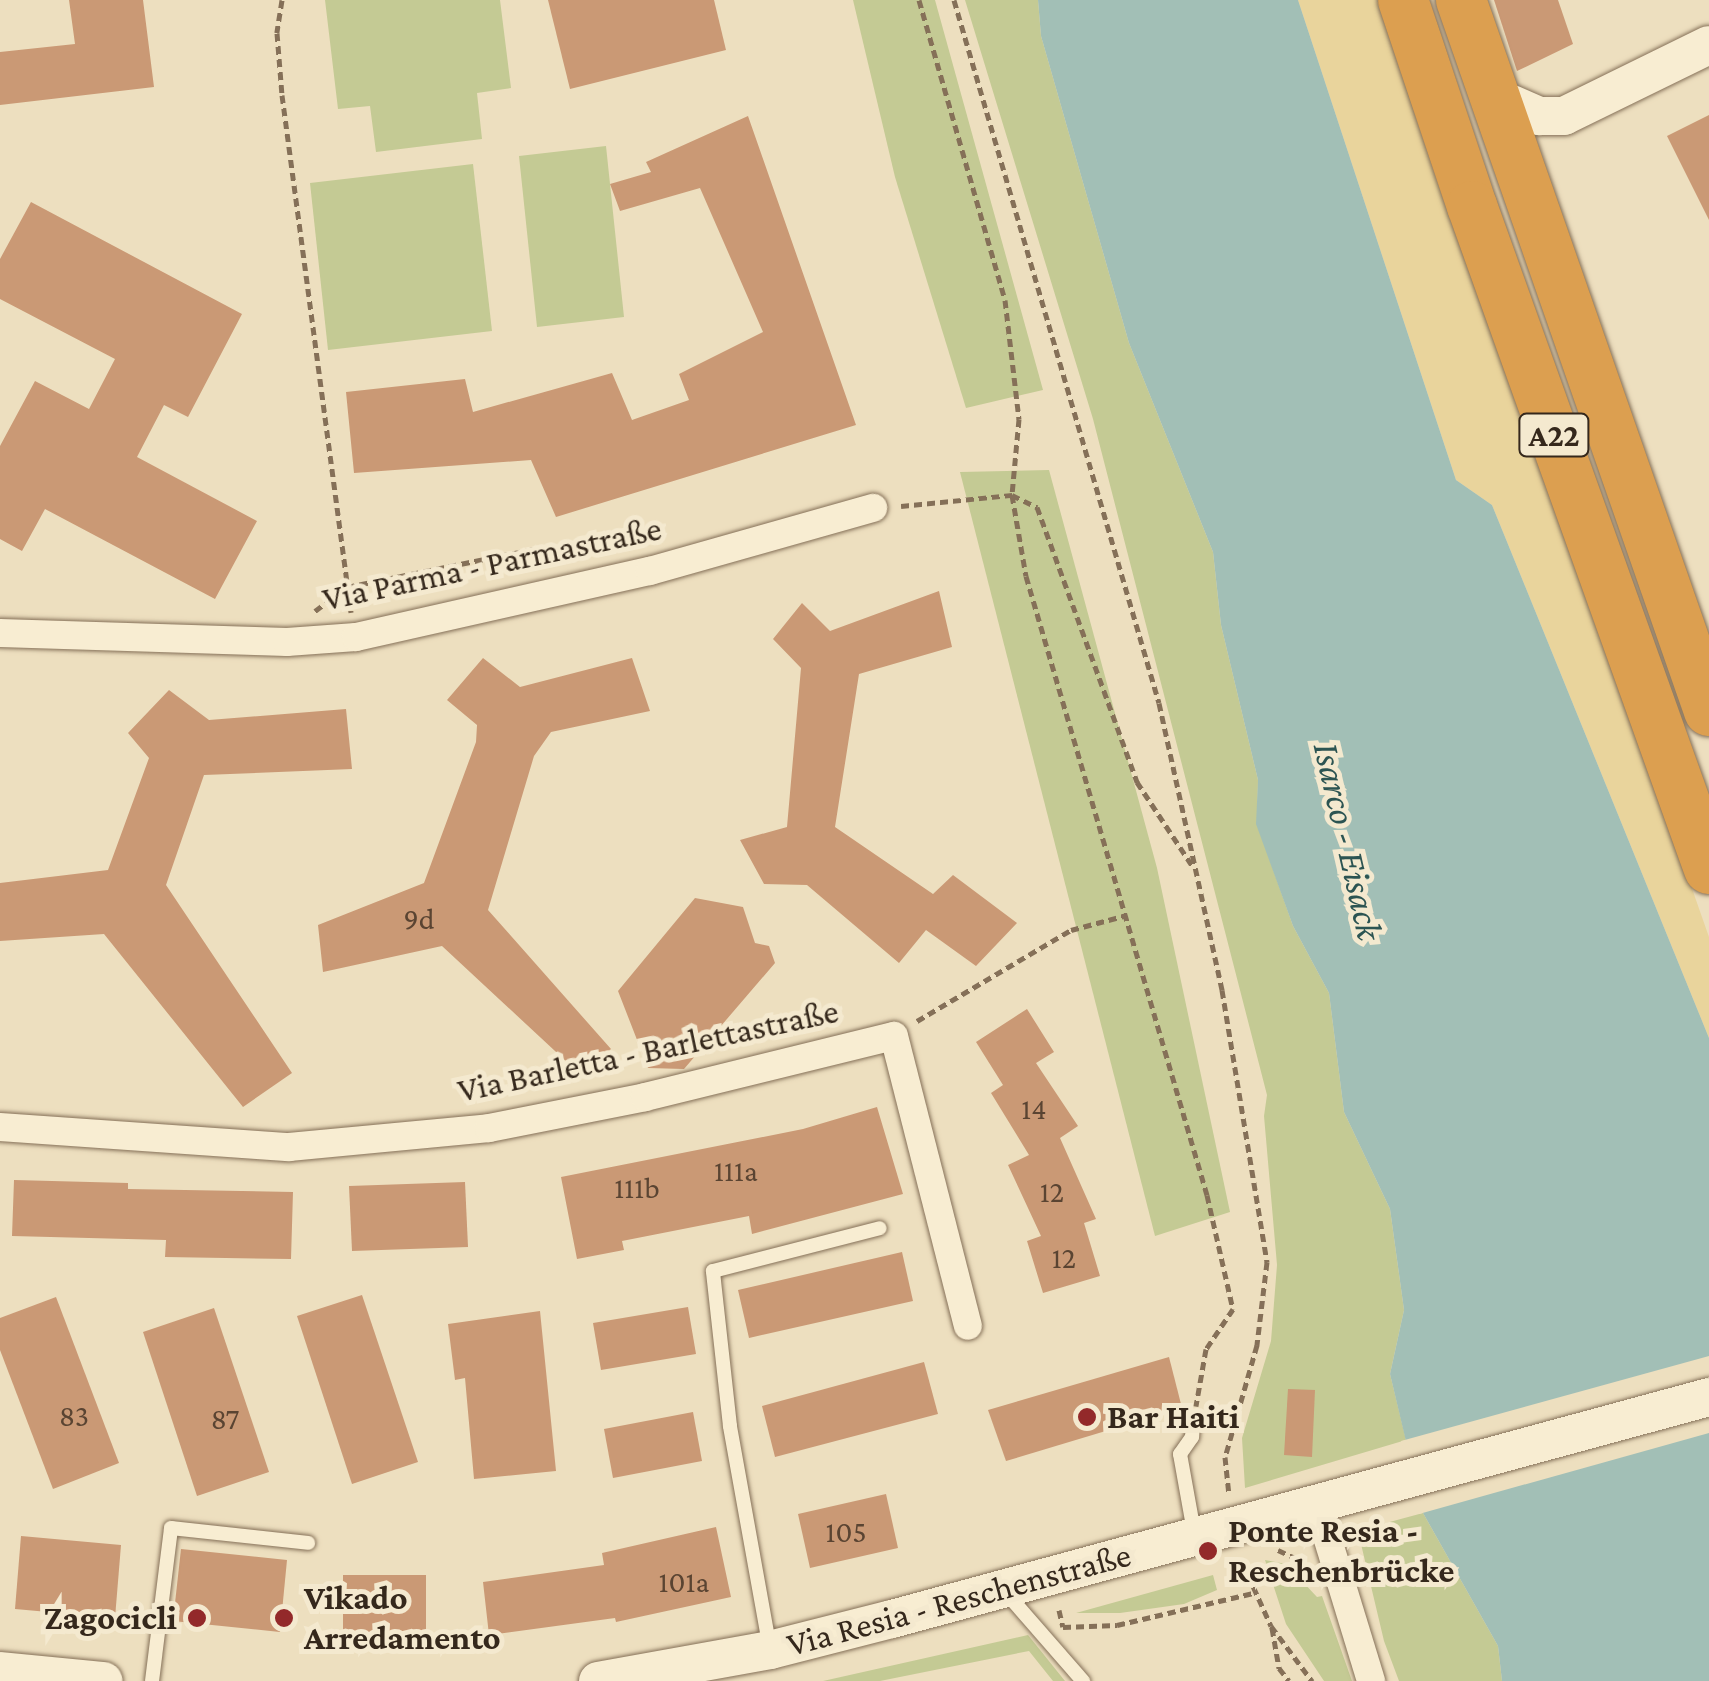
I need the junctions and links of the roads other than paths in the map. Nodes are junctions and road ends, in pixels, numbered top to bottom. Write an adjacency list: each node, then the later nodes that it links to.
1 (1404, 0): 8 (highway, A22)
2 (1460, 0): 7 (highway, A22)
3 (1709, 45): 4 (main road)
4 (1512, 104)
5 (873, 508): 6 (street, Via Parma - Parmastraße)
6 (0, 633)
7 (1709, 711)
8 (1709, 868)
9 (0, 1127): 11 (street, Via Barletta - Barlettastraße)
10 (880, 1228): 18 (lane)
11 (968, 1326)
12 (1709, 1397): 14 (main road)
13 (1193, 1424): 15 (lane)
14 (1316, 1504): 15 (main road, Via Resia - Reschenstraße); 24 (street)
15 (1195, 1538): 17 (main road, Via Resia - Reschenstraße)
16 (308, 1543): 21 (lane)
17 (1003, 1590): 18 (main road, Via Resia - Reschenstraße); 23 (lane)
18 (770, 1650): 22 (main road, Via Resia - Reschenstraße)
19 (0, 1671): 20 (main road)
20 (104, 1681)
21 (152, 1681)
22 (598, 1681)
23 (1084, 1681)
24 (1372, 1681)

